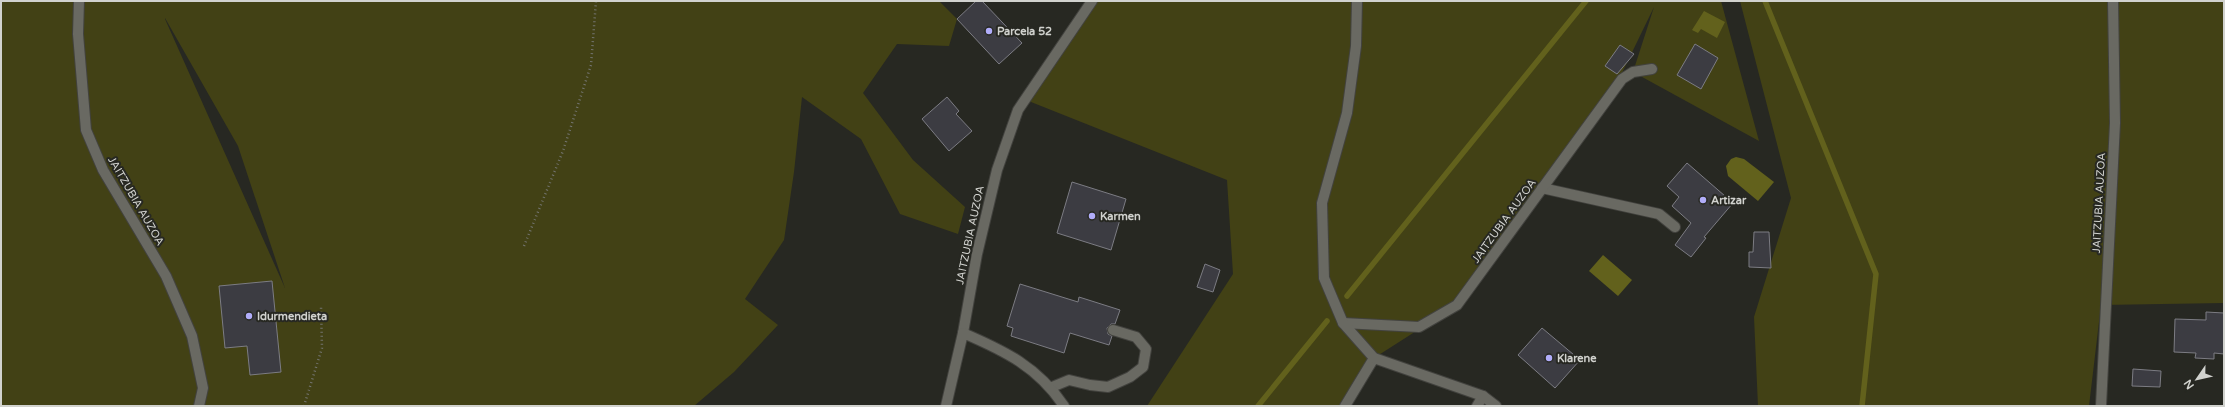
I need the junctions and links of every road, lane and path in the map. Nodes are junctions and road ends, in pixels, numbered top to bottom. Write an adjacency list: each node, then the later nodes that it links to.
1 (79, 1): 17 (street, JAITZUBIA AUZOA)
2 (596, 1): 9 (path)
3 (1092, 1): 13 (street, JAITZUBIA AUZOA)
4 (1358, 1): 11 (street)
5 (2113, 1): 24 (street, JAITZUBIA AUZOA)
6 (1652, 69): 7 (street, JAITZUBIA AUZOA)
7 (1542, 188): 8 (street); 11 (street, JAITZUBIA AUZOA)
8 (1675, 227)
9 (524, 246)
10 (321, 306): 18 (path)
11 (1343, 323): 14 (street)
12 (1114, 330): 15 (street)
13 (963, 333): 15 (street); 19 (street, JAITZUBIA AUZOA)
14 (1374, 358): 16 (street); 21 (street)
15 (1052, 387): 20 (street)
16 (1483, 396): 22 (street); 23 (street)
17 (199, 406)
18 (304, 406)
19 (946, 406)
20 (1064, 406)
21 (1345, 406)
22 (1477, 406)
23 (1496, 406)
24 (2101, 406)

